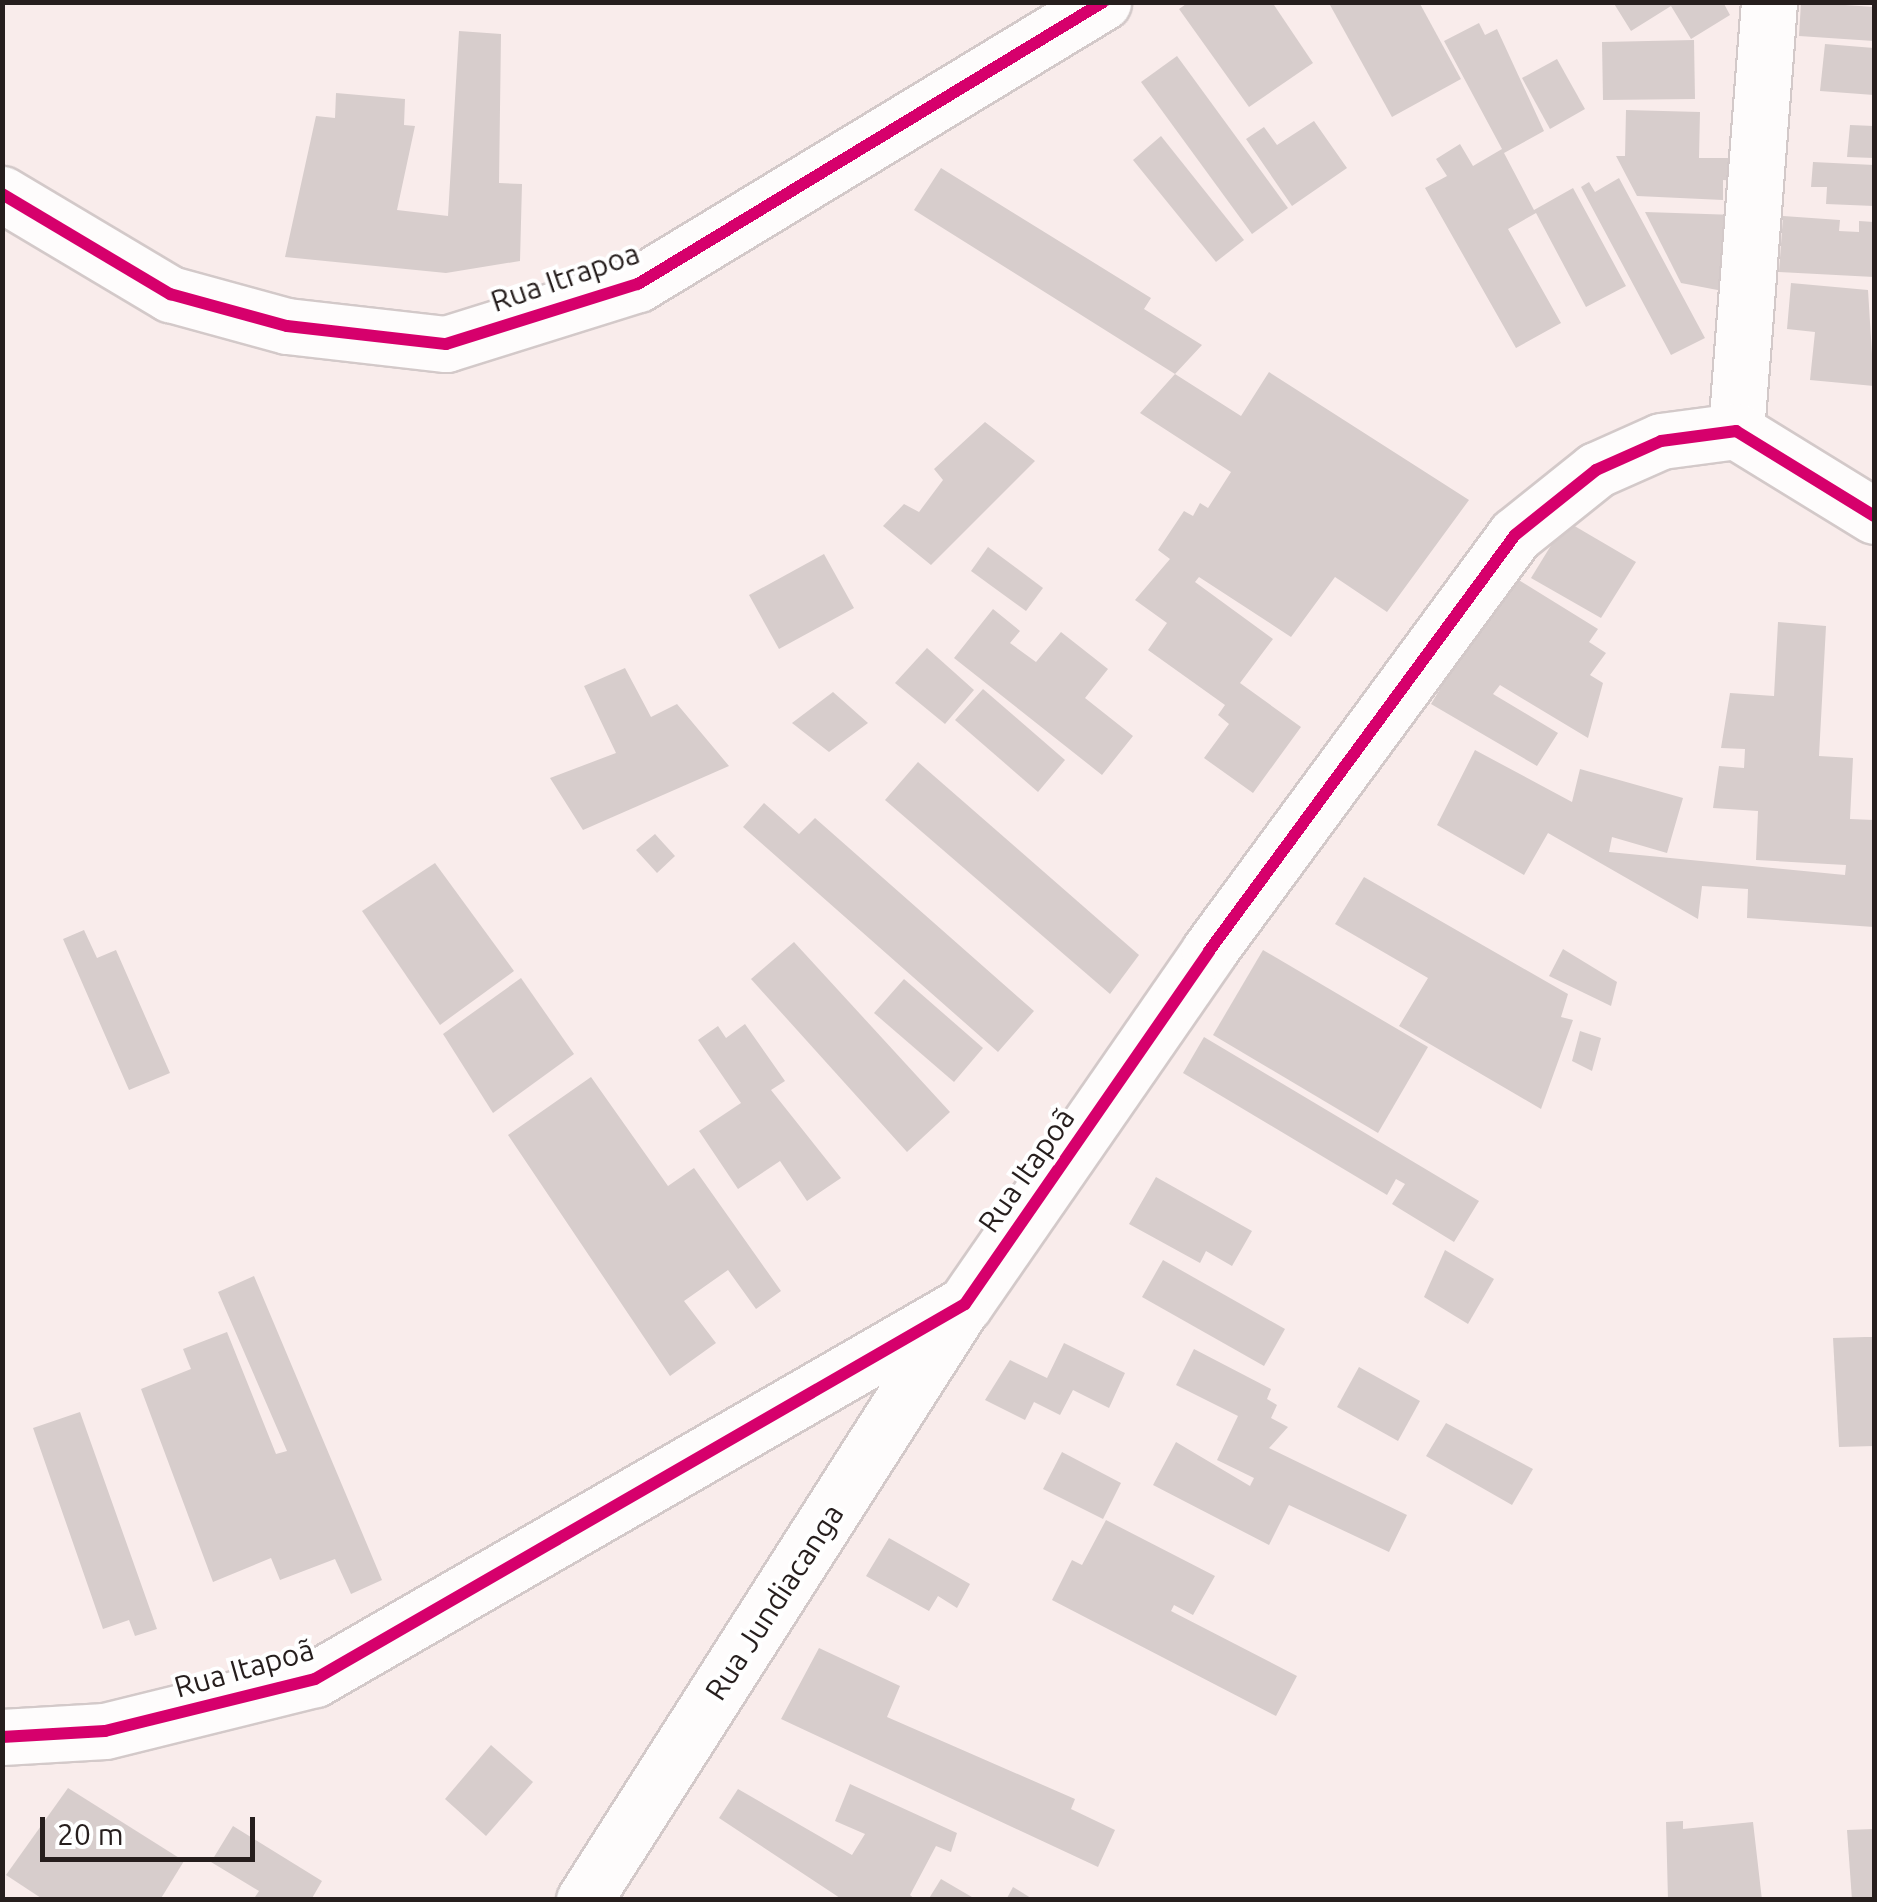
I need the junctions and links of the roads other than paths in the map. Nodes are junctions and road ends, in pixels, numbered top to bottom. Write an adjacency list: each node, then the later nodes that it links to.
1 (1103, 2): 3 (street, Rua Itrapoa)
2 (1769, 2): 4 (street)
3 (2, 194)
4 (1736, 431): 5 (street); 6 (street, Rua Itapoã)
5 (1874, 516)
6 (964, 1304): 7 (street, Rua Itapoã); 8 (street, Rua Jundiacanga)
7 (2, 1737)
8 (584, 1900)

